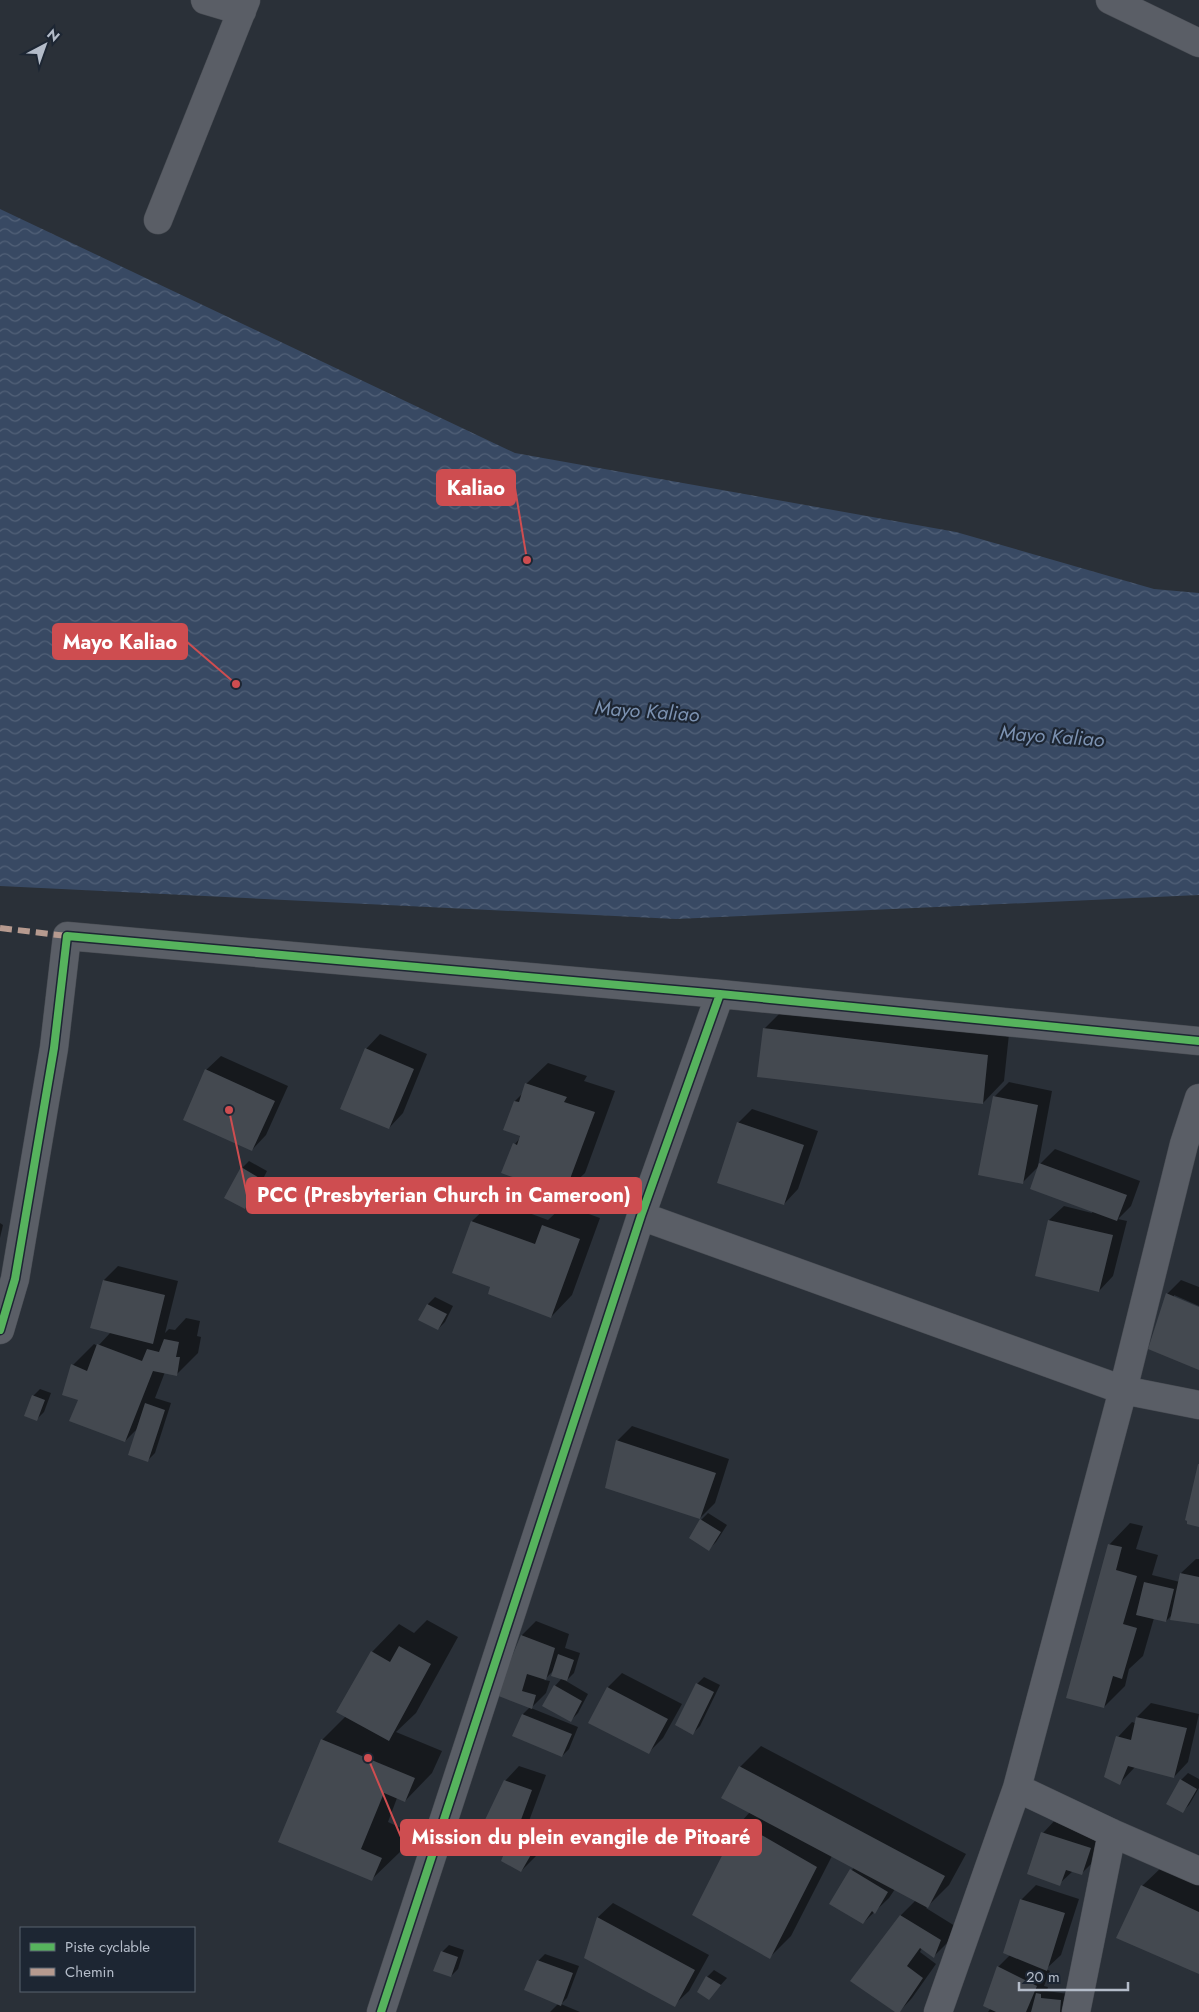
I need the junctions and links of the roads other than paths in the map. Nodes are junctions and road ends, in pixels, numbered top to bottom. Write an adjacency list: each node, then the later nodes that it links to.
1 (205, 0): 3 (street)
2 (1110, 0): 4 (street)
3 (244, 6): 5 (street)
4 (1199, 43)
5 (158, 220)
6 (720, 994): 7 (street); 9 (street); 10 (street)
7 (1199, 1041)
8 (1199, 1098): 11 (street)
9 (641, 1216): 11 (street); 16 (street)
10 (0, 1330)
11 (1123, 1390): 12 (street); 13 (street)
12 (1199, 1405)
13 (1016, 1788): 14 (street); 17 (street)
14 (1112, 1833): 15 (street); 18 (street)
15 (1199, 1871)
16 (381, 2012)
17 (938, 2012)
18 (1076, 2012)

